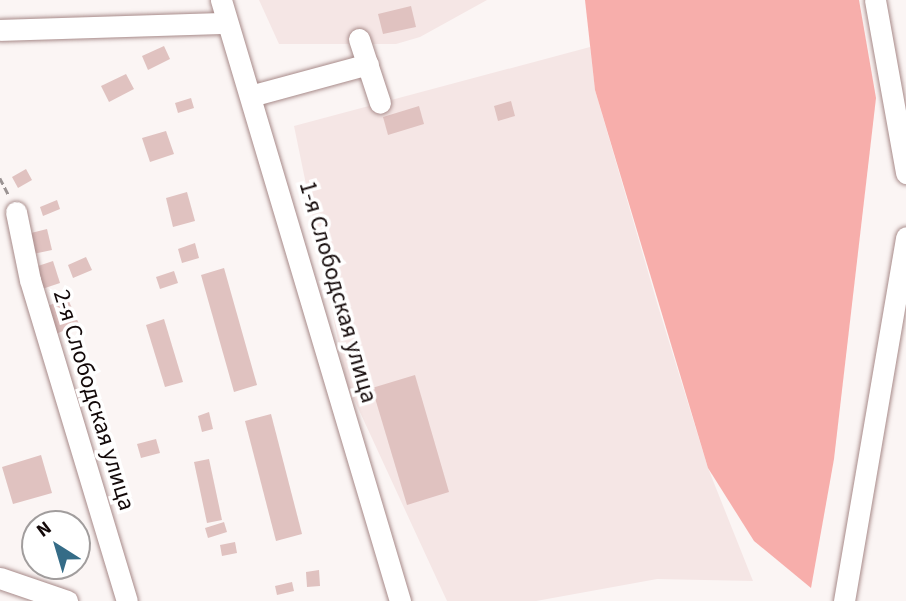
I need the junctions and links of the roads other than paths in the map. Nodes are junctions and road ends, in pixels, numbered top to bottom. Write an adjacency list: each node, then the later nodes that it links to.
1 (221, 0): 3 (street, 1-я Слободская улица)
2 (875, 0): 9 (street)
3 (227, 23): 4 (street); 7 (street, 1-я Слободская улица)
4 (0, 30)
5 (359, 39): 6 (street)
6 (368, 64): 7 (street); 8 (street)
7 (254, 95): 15 (street, 1-я Слободская улица)
8 (380, 103)
9 (906, 173)
10 (16, 212): 14 (street, 2-я Слободская улица)
11 (906, 237): 16 (street)
12 (0, 578): 13 (street)
13 (66, 601)
14 (127, 601)
15 (400, 601)
16 (844, 601)

